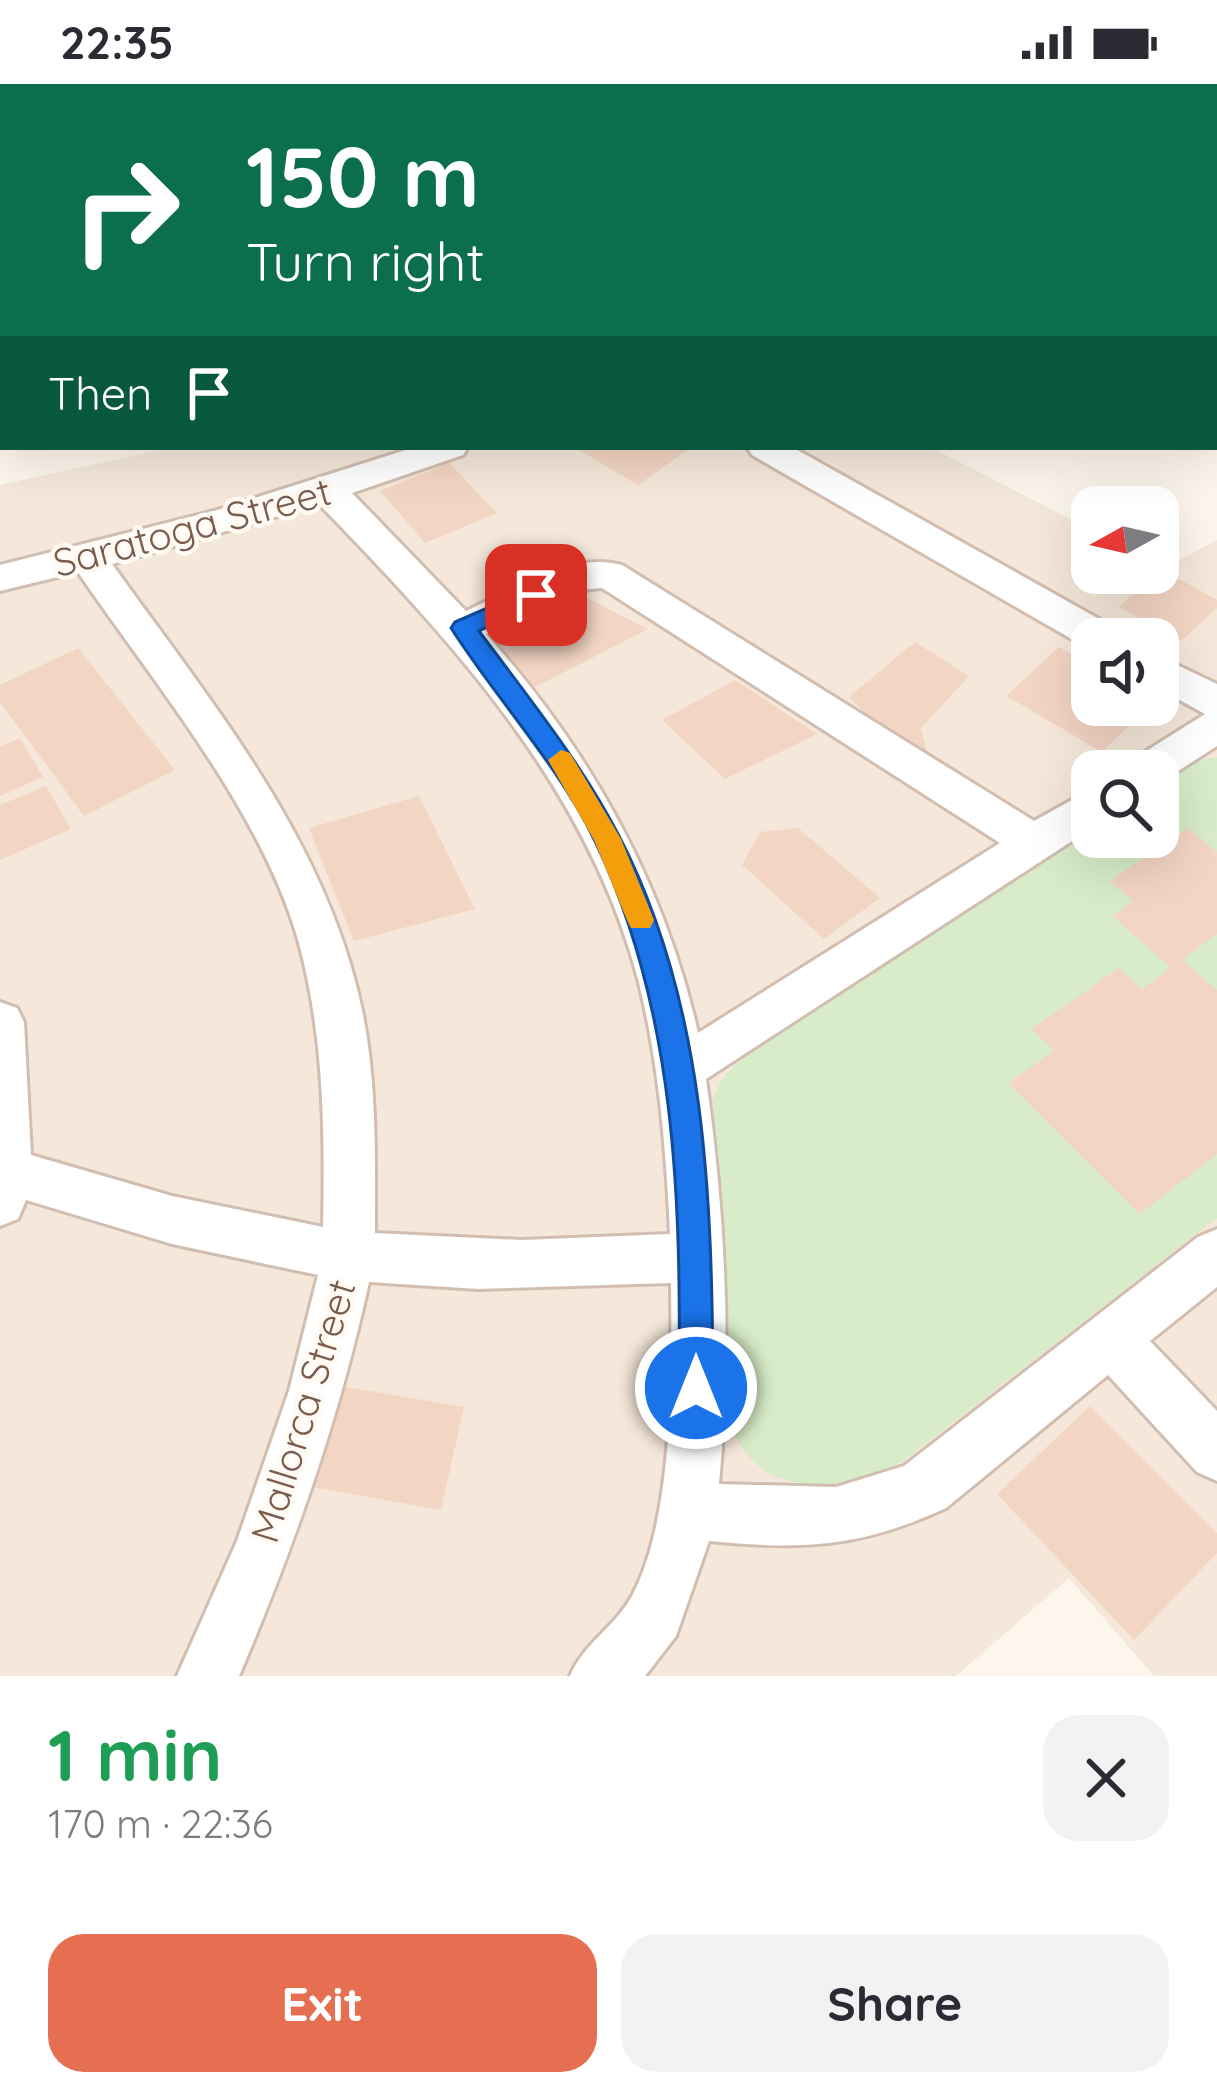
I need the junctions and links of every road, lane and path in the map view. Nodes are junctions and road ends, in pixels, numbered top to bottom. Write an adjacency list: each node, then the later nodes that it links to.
1 (442, 450): 3 (street, Saratoga Street)
2 (770, 450): 6 (street)
3 (329, 492): 4 (street, Saratoga Street); 7 (street)
4 (88, 558): 5 (street, Saratoga Street); 18 (street, Mallorca Street)
5 (0, 578)
6 (1071, 621)
7 (464, 628): 13 (street); 15 (street)
8 (1179, 682): 9 (street)
9 (1217, 704)
10 (1217, 726): 11 (street)
11 (1179, 750)
12 (1071, 820): 13 (street)
13 (1035, 843): 15 (street)
14 (0, 1022): 16 (street)
15 (681, 1069): 19 (street)
16 (2, 1180): 18 (street)
17 (1217, 1254): 20 (street)
18 (349, 1256): 19 (street); 23 (street, Mallorca Street)
19 (697, 1257): 22 (street)
20 (1112, 1340): 21 (street); 22 (street)
21 (1217, 1452)
22 (686, 1510): 24 (street)
23 (208, 1676)
24 (601, 1676)

